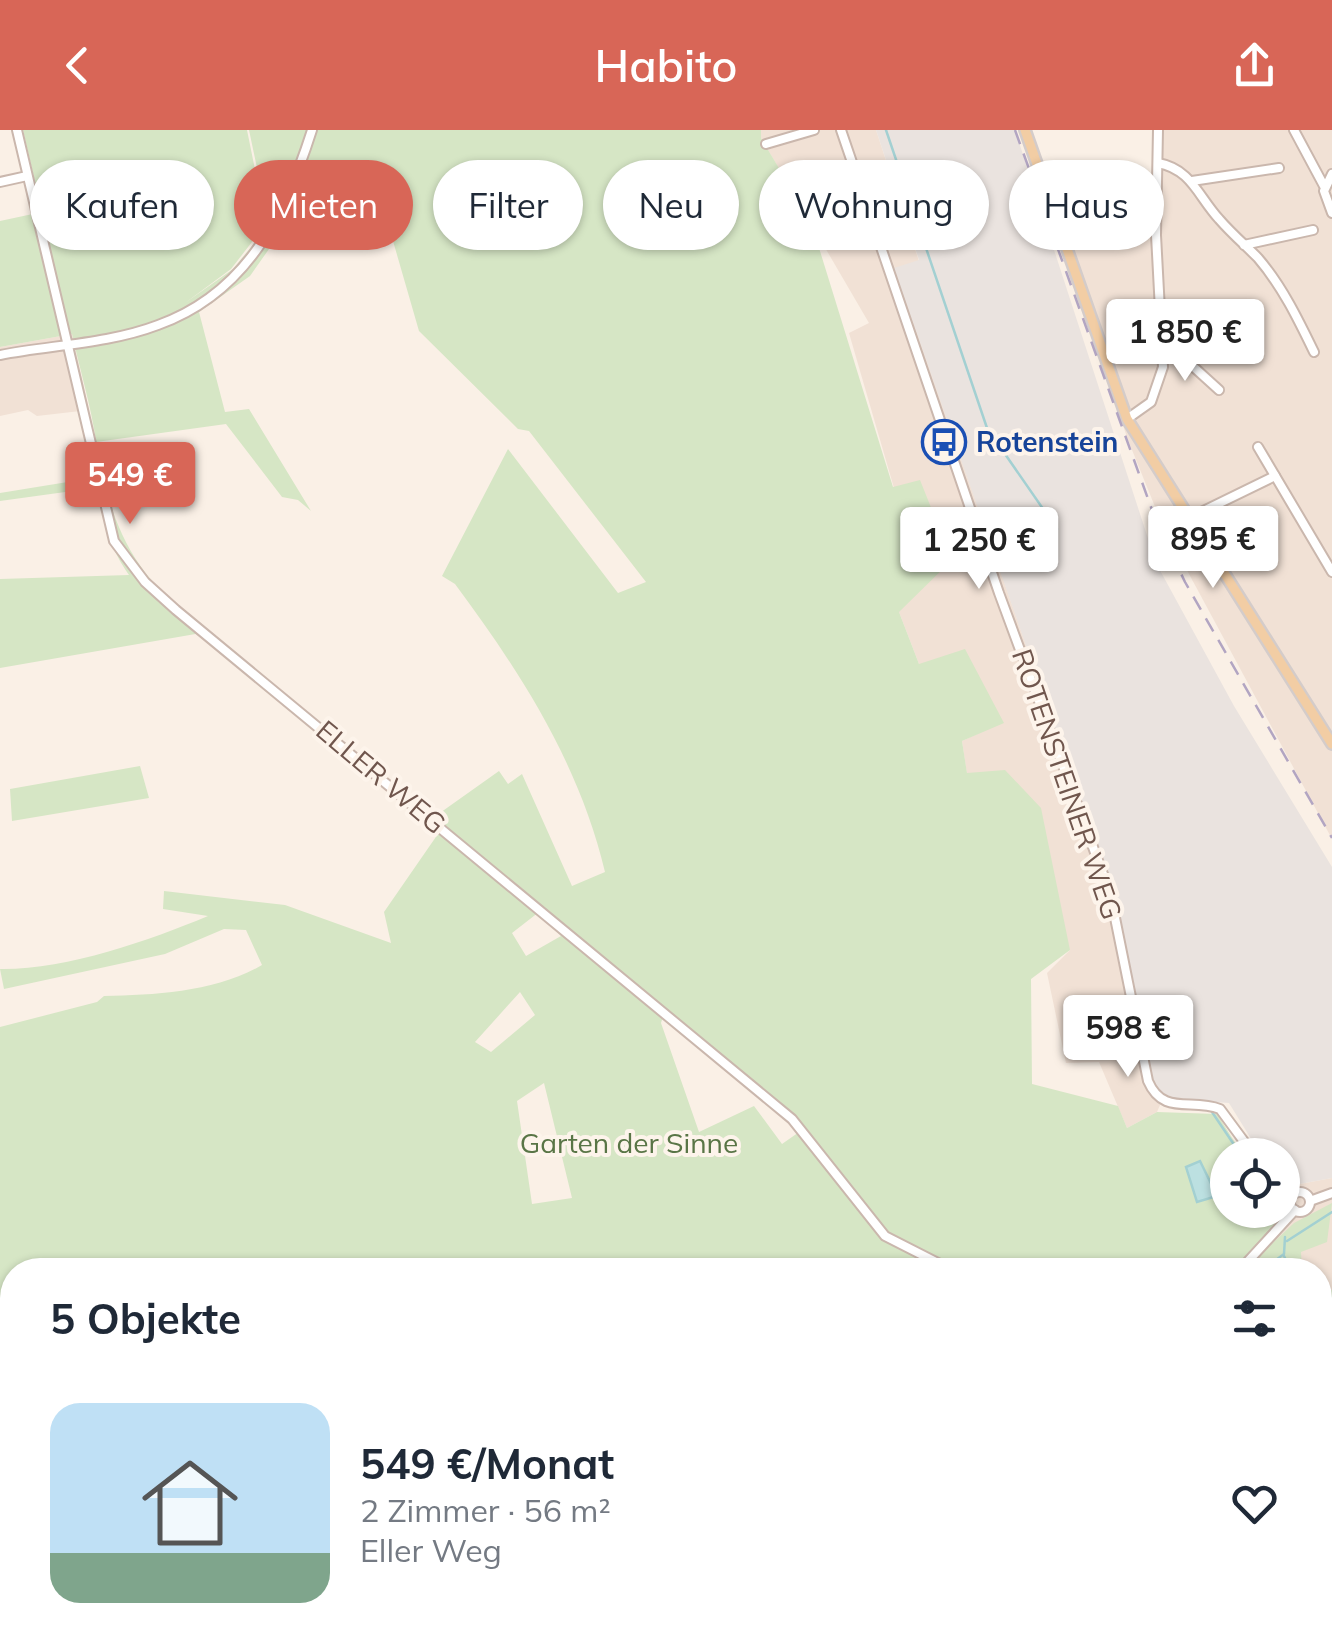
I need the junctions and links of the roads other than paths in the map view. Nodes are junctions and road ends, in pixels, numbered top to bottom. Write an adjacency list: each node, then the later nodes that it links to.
1 (18, 130): 13 (street, ELLER WEG)
2 (312, 130): 21 (street)
3 (814, 130): 8 (street)
4 (841, 130): 32 (street, ROTENSTEINER WEG)
5 (1025, 130): 26 (main road)
6 (1158, 130): 9 (street)
7 (1289, 130): 16 (street)
8 (766, 144)
9 (1158, 160)
10 (1164, 165): 14 (street)
11 (1279, 168): 14 (street)
12 (1332, 174): 16 (street)
13 (28, 176): 15 (street); 21 (street, ELLER WEG)
14 (1192, 181): 19 (street)
15 (0, 182)
16 (1324, 186): 17 (street)
17 (1332, 213)
18 (1313, 230): 19 (street)
19 (1244, 244): 23 (street)
20 (1161, 250): 22 (street)
21 (68, 342): 24 (street); 38 (street, ELLER WEG)
22 (1164, 348): 25 (street); 26 (street)
23 (1314, 352)
24 (0, 355)
25 (1220, 390)
26 (1128, 419): 29 (main road)
27 (1258, 446): 28 (street)
28 (1275, 476): 29 (street); 30 (street)
29 (1189, 518): 31 (main road)
30 (1332, 572)
31 (1332, 744)
32 (1242, 1138)
33 (1300, 1192): 35 (street)
34 (1332, 1193): 35 (street)
35 (1310, 1201): 36 (street)
36 (1300, 1210)
37 (1278, 1228): 39 (street)
38 (928, 1258)
39 (1251, 1258)

